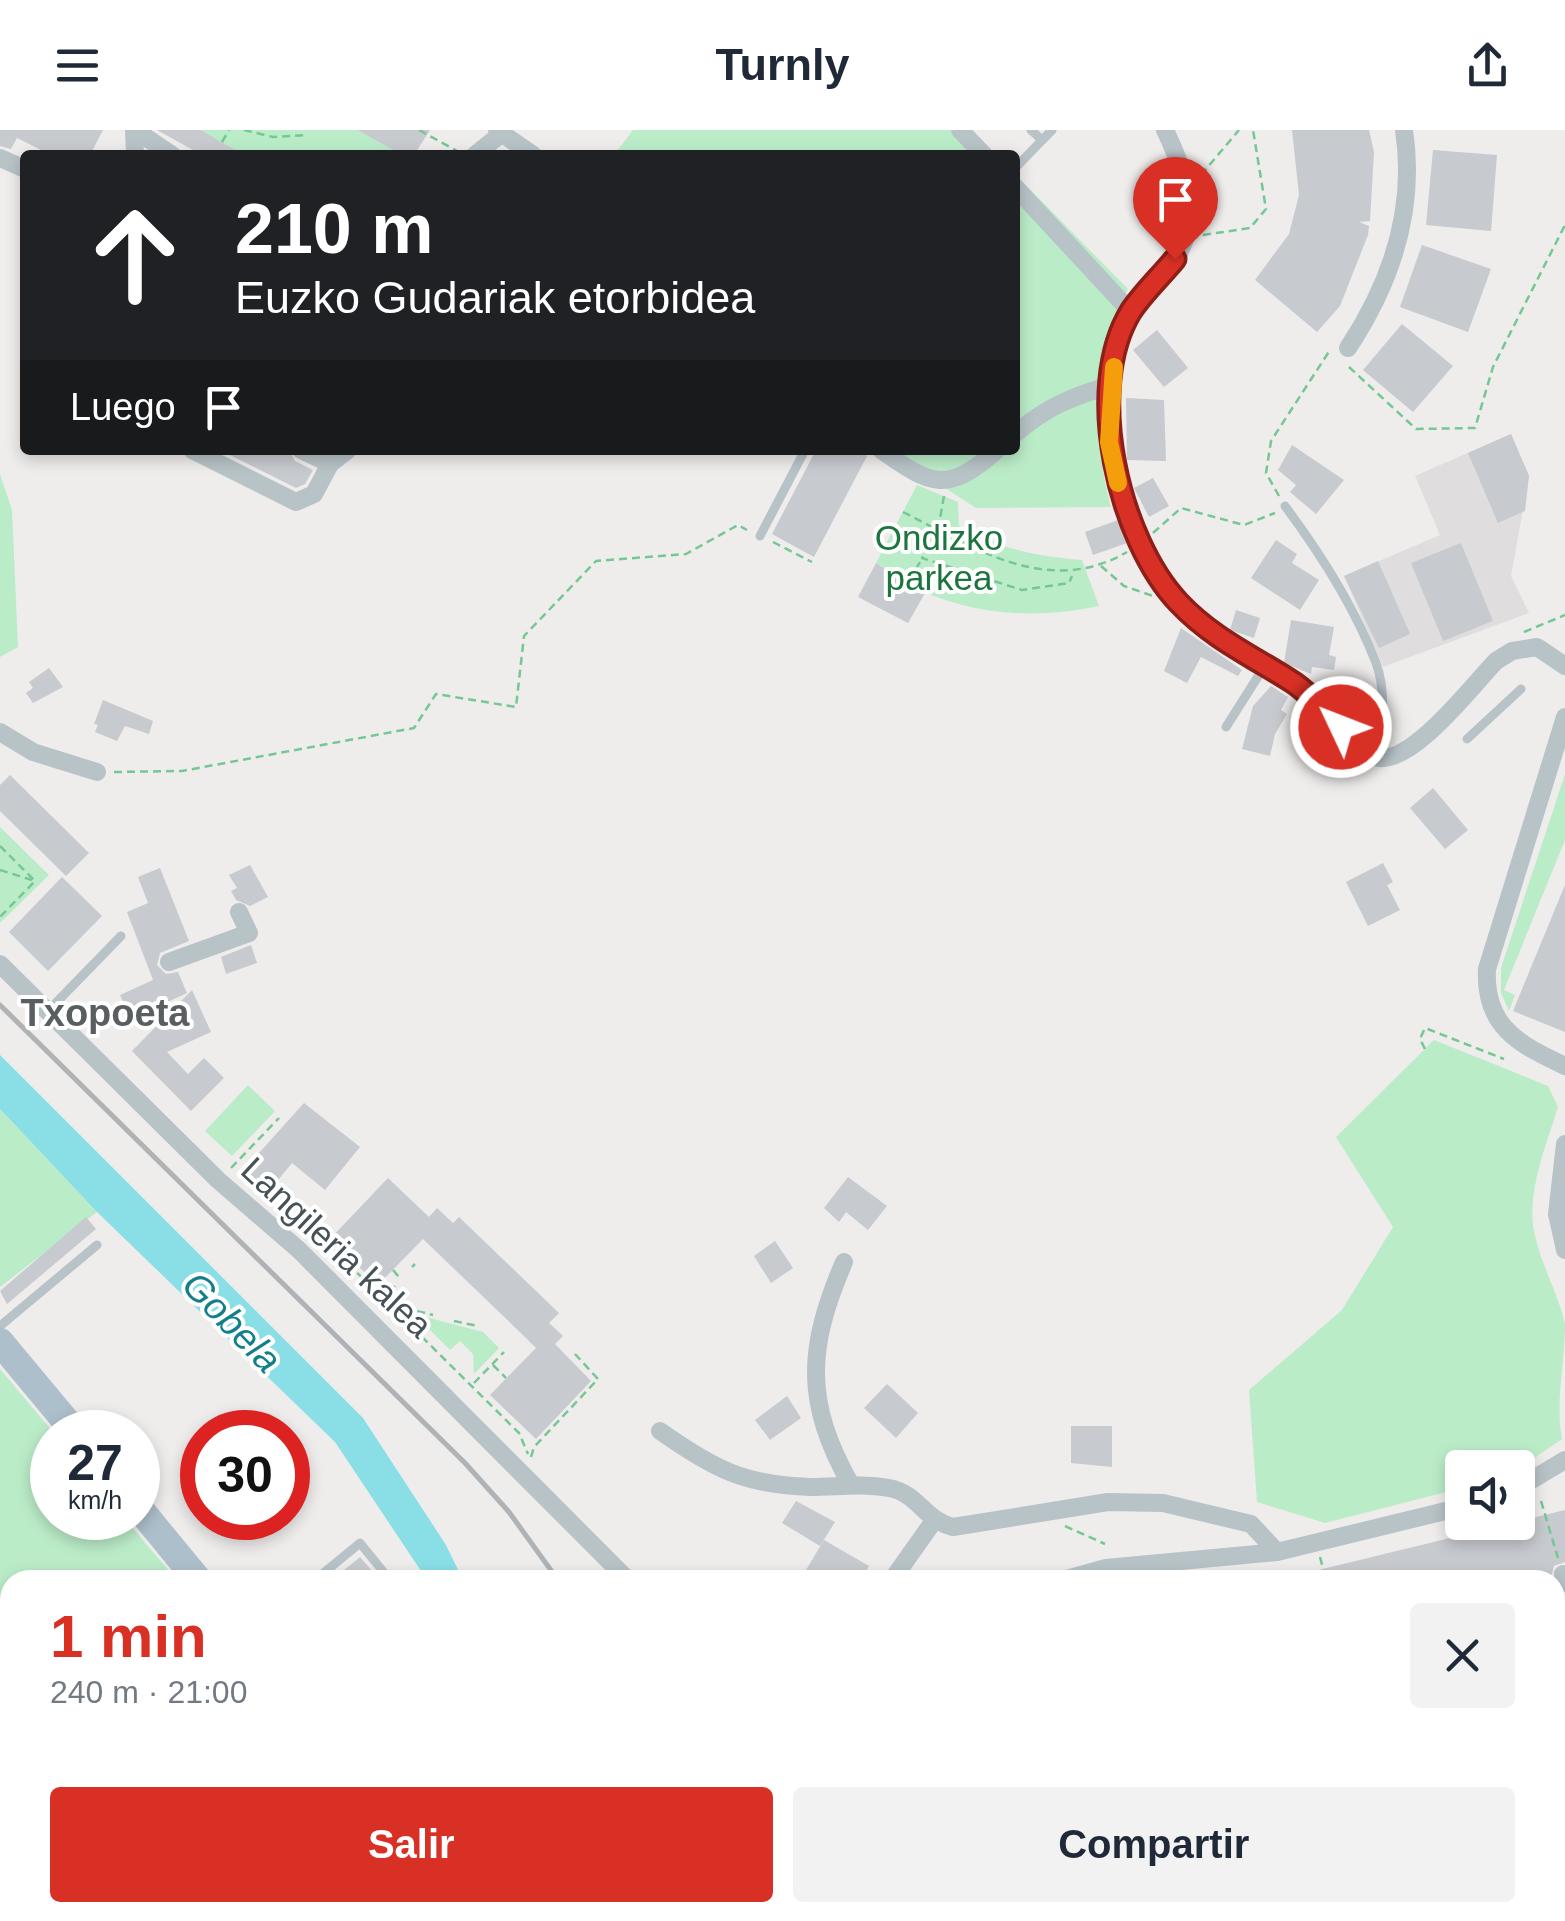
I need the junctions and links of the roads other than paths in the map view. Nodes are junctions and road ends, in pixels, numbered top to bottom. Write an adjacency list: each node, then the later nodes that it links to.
1 (134, 130): 9 (street)
2 (960, 130): 12 (street)
3 (1031, 130): 8 (lane)
4 (1052, 130): 8 (lane)
5 (1165, 130): 15 (street)
6 (1404, 130): 16 (street)
7 (499, 132): 10 (street); 11 (street)
8 (1042, 140): 13 (lane)
9 (164, 150)
10 (480, 150)
11 (525, 150)
12 (979, 150)
13 (1020, 163)
14 (1020, 192): 15 (street)
15 (1131, 312): 17 (street)
16 (1348, 348)
17 (1112, 384): 18 (street); 29 (street)
18 (1020, 430)
19 (202, 455): 25 (street)
20 (311, 455): 25 (street)
21 (342, 455): 25 (street)
22 (802, 455): 27 (lane)
23 (888, 455): 24 (street)
24 (991, 455)
25 (330, 464)
26 (1284, 506): 35 (lane)
27 (760, 536)
28 (1565, 666): 35 (street)
29 (1264, 668): 32 (lane); 35 (street)
30 (1521, 690): 34 (lane)
31 (1565, 716): 42 (street)
32 (1226, 727)
33 (0, 732): 36 (street)
34 (1467, 739)
35 (1379, 758)
36 (97, 772)
37 (239, 912): 39 (street)
38 (121, 936): 41 (lane)
39 (168, 962)
40 (0, 964): 41 (street, Langileria kalea)
41 (48, 1011): 61 (street, Langileria kalea)
42 (1565, 1066)
43 (1565, 1144): 45 (street)
44 (98, 1245): 47 (lane)
45 (1565, 1250)
46 (844, 1262): 53 (street)
47 (0, 1326)
48 (0, 1342): 49 (main road)
49 (57, 1410)
50 (660, 1431): 53 (street)
51 (1565, 1460): 52 (street)
52 (1535, 1478)
53 (851, 1485): 55 (street)
54 (1445, 1511): 57 (street)
55 (933, 1522): 57 (street); 62 (street)
56 (160, 1534): 58 (main road)
57 (1277, 1552): 63 (street)
58 (190, 1570)
59 (327, 1570): 60 (lane)
60 (382, 1570)
61 (618, 1570)
62 (899, 1570)
63 (1099, 1570)

